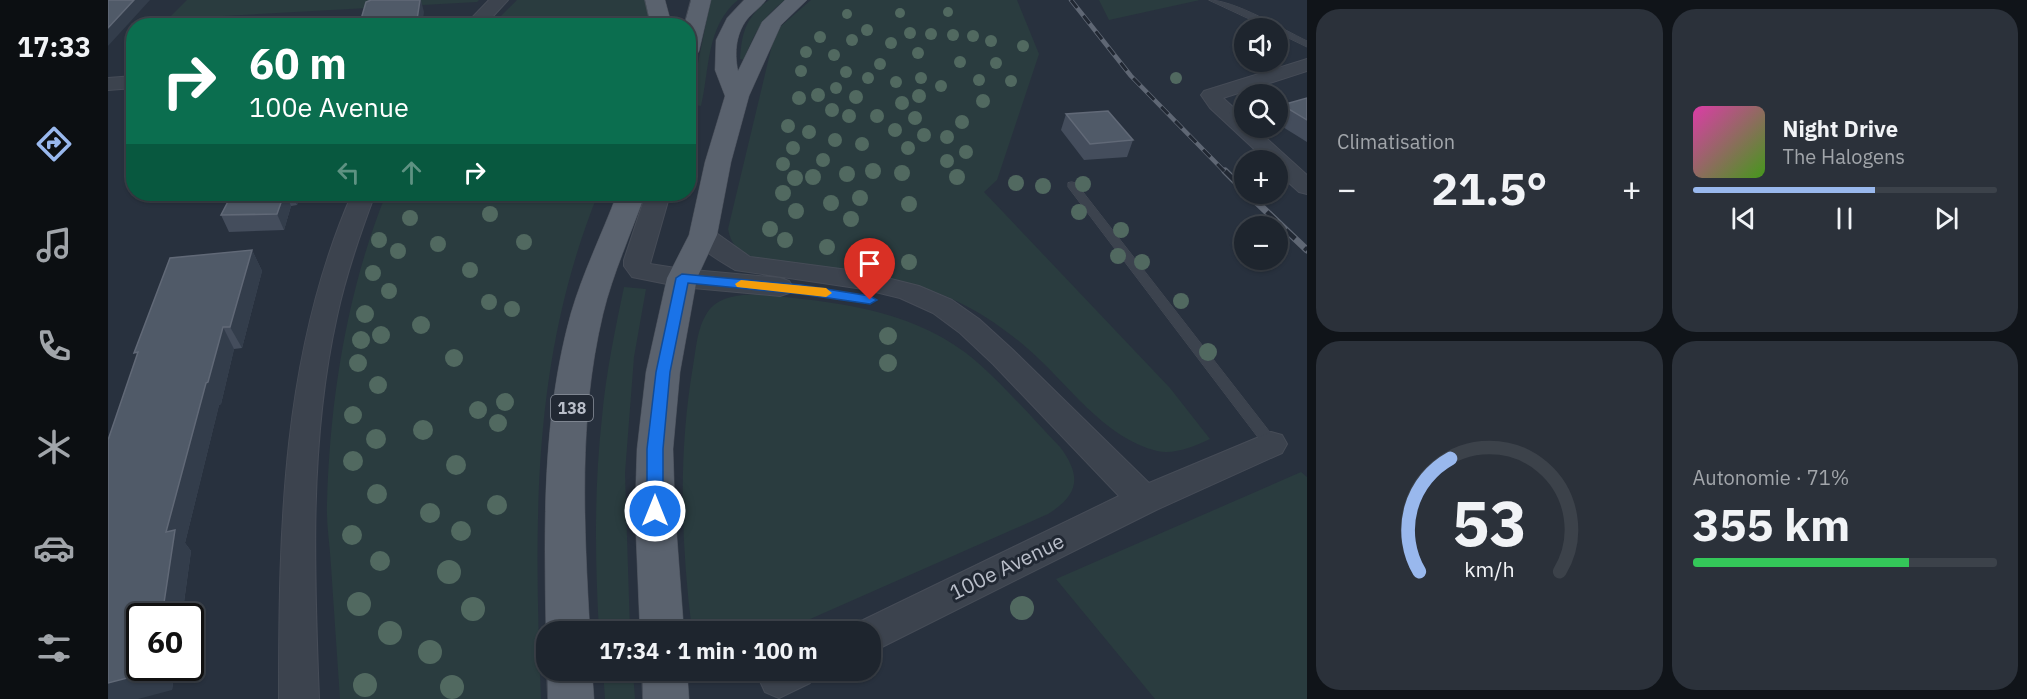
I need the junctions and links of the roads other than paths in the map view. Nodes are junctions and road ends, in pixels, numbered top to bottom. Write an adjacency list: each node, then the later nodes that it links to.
1 (499, 0): 7 (street)
2 (655, 0): 8 (main road)
3 (701, 0): 10 (main road)
4 (756, 0): 16 (main road)
5 (797, 0): 16 (main road)
6 (1213, 0): 9 (lane)
7 (482, 18)
8 (660, 18)
9 (1252, 18)
10 (696, 20)
11 (1288, 35): 12 (lane)
12 (1307, 44)
13 (1307, 65): 17 (street)
14 (126, 83): 15 (street)
15 (108, 84)
16 (737, 96): 24 (main road)
17 (1266, 150)
18 (1288, 170): 20 (street)
19 (1072, 185): 27 (lane)
20 (1307, 188)
21 (360, 201): 34 (street)
22 (629, 201): 29 (main road, 138)
23 (656, 201): 25 (street)
24 (703, 235): 25 (main road); 26 (street)
25 (682, 278): 26 (street); 30 (main road)
26 (984, 339): 28 (street)
27 (1271, 444): 28 (street, 100e Avenue)
28 (1144, 500): 31 (street, 100e Avenue)
29 (568, 621)
30 (661, 621)
31 (881, 629)
32 (570, 681): 35 (main road)
33 (665, 681): 36 (main road)
34 (299, 699)
35 (571, 699)
36 (666, 699)

